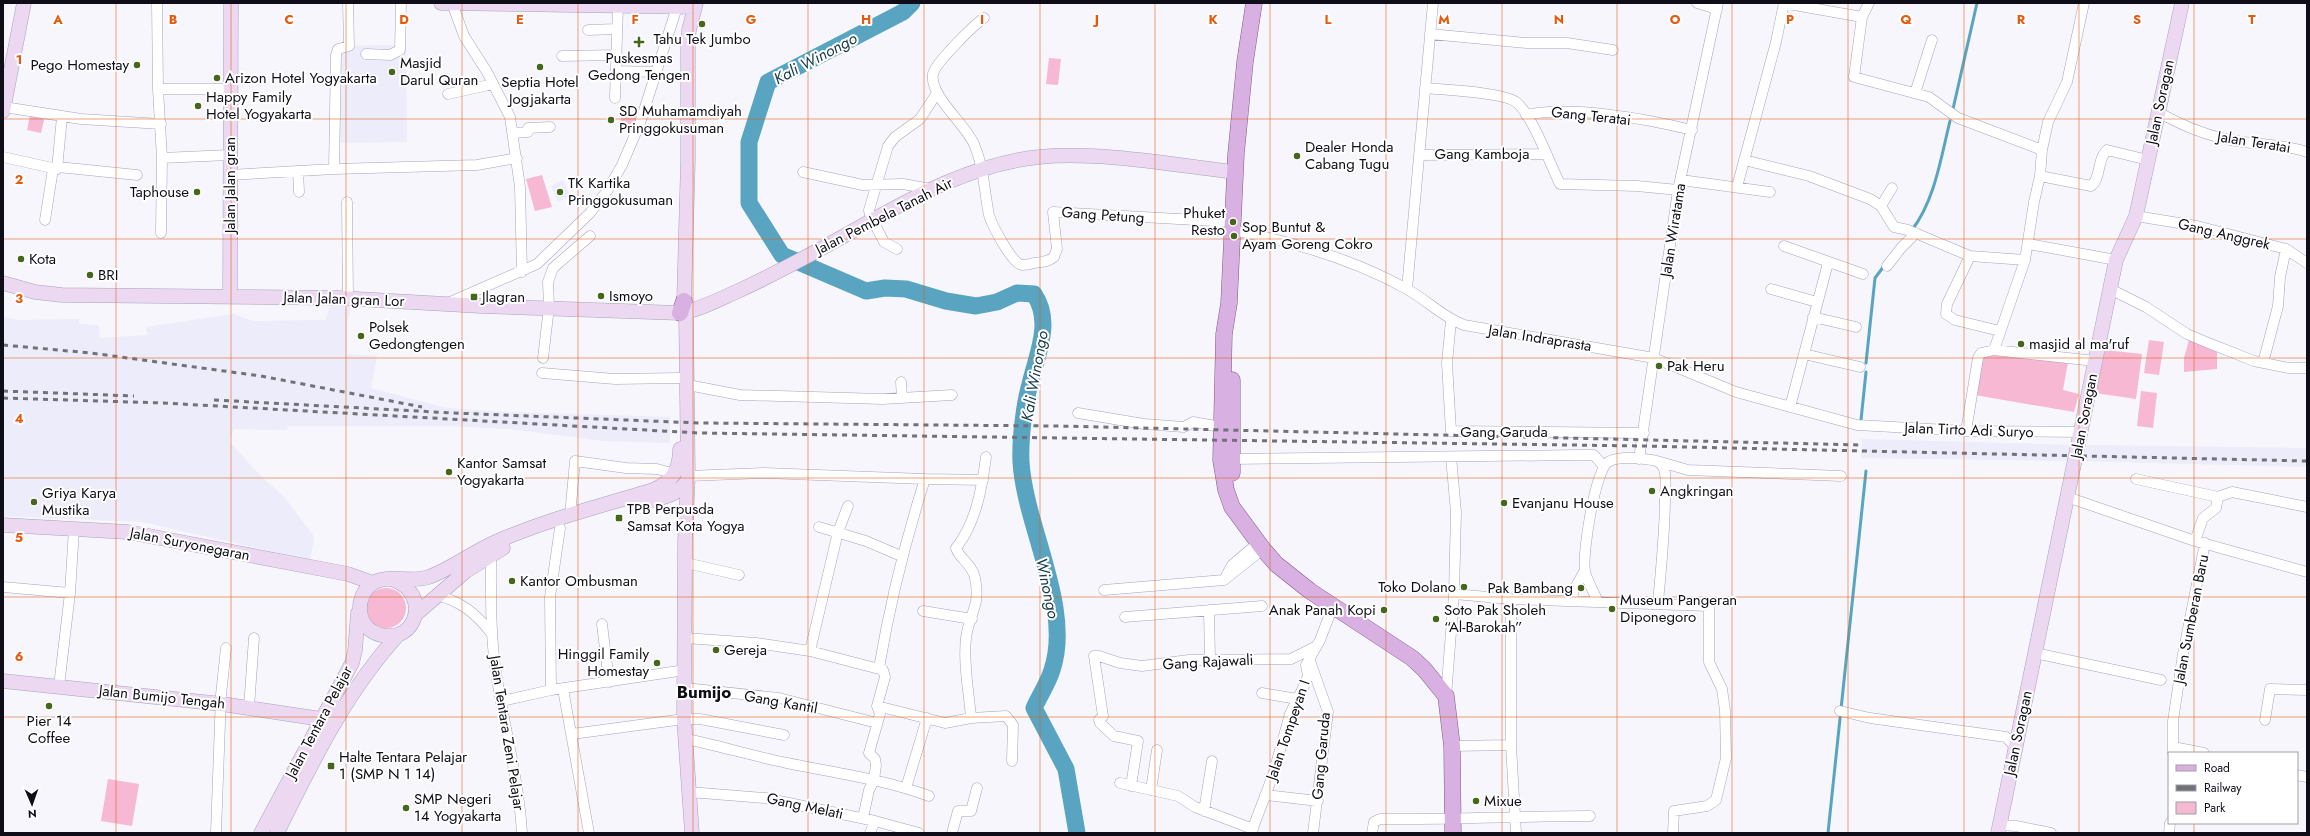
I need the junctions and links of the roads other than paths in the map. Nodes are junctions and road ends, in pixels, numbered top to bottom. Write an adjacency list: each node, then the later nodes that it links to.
1 (24, 3): 41 (main road)
2 (157, 3): 36 (street)
3 (231, 3): 34 (main road, Jalan Jalan gran)
4 (348, 3): 60 (street)
5 (401, 3): 28 (street)
6 (441, 3): 7 (main road)
7 (450, 3): 8 (main road); 33 (street)
8 (476, 3): 16 (main road)
9 (1254, 3): 64 (main road)
10 (1433, 3): 25 (street)
11 (1697, 3): 19 (street)
12 (1784, 3): 21 (street); 57 (street)
13 (1869, 3): 21 (street)
14 (2084, 3): 49 (street)
15 (2182, 3): 42 (main road, Jalan Soragan)
16 (546, 4): 17 (main road)
17 (609, 5): 20 (main road); 23 (street)
18 (695, 5): 20 (main road); 107 (main road)
19 (1717, 6): 47 (street, Jalan Wiratama)
20 (677, 7): 32 (street)
21 (1862, 17): 38 (street)
22 (984, 18): 37 (street)
23 (616, 29): 24 (street); 29 (street)
24 (588, 30)
25 (1430, 34): 27 (street); 35 (street)
26 (1932, 40): 38 (street)
27 (1613, 50)
28 (366, 54)
29 (617, 54): 30 (street); 31 (street)
30 (562, 56)
31 (616, 71): 32 (street); 40 (street)
32 (655, 72): 95 (street)
33 (493, 84): 39 (street); 48 (street)
34 (230, 88): 36 (street); 52 (main road, Jalan Jalan gran)
35 (1425, 88): 43 (street); 53 (street)
36 (158, 89): 45 (street)
37 (937, 93): 61 (street); 69 (street)
38 (1915, 93): 49 (street)
39 (448, 94)
40 (615, 98)
41 (3, 109): 44 (street)
42 (2158, 112): 50 (street, Jalan Teratai); 58 (main road, Jalan Soragan)
43 (1526, 115): 47 (street, Gang Teratai); 51 (street, Gang Kamboja)
44 (62, 117): 45 (street); 59 (street)
45 (161, 124): 55 (street)
46 (550, 127): 48 (street)
47 (1692, 130): 68 (street, Jalan Wiratama)
48 (513, 133): 56 (street)
49 (2042, 150): 67 (street)
50 (2307, 152)
51 (1545, 154): 53 (street, Gang Kamboja); 73 (street, Gang Kamboja)
52 (229, 155): 55 (street); 66 (main road, Jalan Jalan gran)
53 (1419, 155): 98 (street)
54 (3, 157): 59 (street)
55 (162, 158): 83 (street)
56 (517, 158): 60 (street); 95 (street)
57 (1744, 160): 70 (street); 77 (street)
58 (2148, 160): 67 (street); 78 (main road, Jalan Soragan)
59 (55, 168): 65 (street); 79 (street)
60 (334, 169): 62 (street)
61 (983, 169): 64 (main road, Jalan Pembela Tanah Air); 72 (main road, Jalan Pembela Tanah Air); 81 (street, Gang Petung)
62 (298, 171): 66 (street); 74 (street)
63 (803, 172): 69 (street)
64 (1235, 172): 81 (main road)
65 (137, 174)
66 (229, 174): 101 (main road, Jalan Jalan gran)
67 (2040, 176): 85 (street)
68 (1681, 180): 70 (street); 73 (street, Jalan Wiratama)
69 (877, 183): 72 (street); 80 (street)
70 (1737, 187): 75 (street)
71 (1892, 188): 77 (street)
72 (930, 189): 80 (main road, Jalan Pembela Tanah Air)
73 (1678, 190): 115 (street, Jalan Wiratama)
74 (299, 192)
75 (1770, 192)
76 (346, 202): 102 (street)
77 (1881, 206): 82 (street)
78 (2136, 216): 88 (street, Gang Anggrek); 91 (main road, Jalan Soragan)
79 (45, 220)
80 (868, 223): 87 (street); 107 (main road, Jalan Pembela Tanah Air)
81 (1232, 226): 98 (street, Jalan Indraprasta); 104 (main road)
82 (1913, 232): 89 (street); 94 (street)
83 (161, 233)
84 (590, 236): 106 (street)
85 (2029, 244): 90 (street); 91 (street)
86 (1784, 246): 92 (street)
87 (897, 248)
88 (2286, 249): 93 (street, Gang Anggrek); 117 (street)
89 (1970, 256): 90 (street); 111 (street)
90 (2025, 260): 111 (street)
91 (2116, 260): 100 (main road, Jalan Soragan)
92 (1828, 263): 96 (street); 103 (street)
93 (2307, 263)
94 (1887, 266)
95 (522, 272): 105 (street)
96 (1863, 274)
97 (3, 283): 101 (main road, Jalan Jalan gran Lor)
98 (1407, 289): 109 (street, Jalan Indraprasta)
99 (1771, 289): 103 (street)
100 (2110, 289): 116 (main road, Jalan Soragan); 117 (street)
101 (230, 295): 102 (main road, Jalan Jalan gran Lor)
102 (348, 298): 105 (main road, Jalan Jalan gran Lor)
103 (1817, 302): 108 (street)
104 (1229, 303): 128 (main road); 134 (main road)
105 (446, 304): 106 (main road, Jalan Jalan gran Lor)
106 (549, 307): 107 (main road, Jalan Jalan gran Lor); 114 (street)
107 (683, 308): 121 (main road)
108 (1814, 317): 110 (street); 113 (street)
109 (1451, 321): 115 (street, Jalan Indraprasta); 131 (street, Gang Garuda)
110 (1856, 327)
111 (2000, 331): 112 (street)
112 (1994, 350): 116 (street); 129 (street)
113 (1804, 354): 118 (street); 125 (street)
114 (543, 358)
115 (1654, 358): 125 (street, Jalan Indraprasta); 131 (street, Jalan Wiratama)
116 (2095, 361): 130 (main road, Jalan Soragan)
117 (2264, 363): 119 (street)
118 (1860, 367)
119 (2307, 368)
120 (542, 373): 121 (street)
121 (684, 382): 124 (street); 138 (main road)
122 (902, 382): 124 (street)
123 (952, 395): 124 (street)
124 (902, 398)
125 (1790, 407): 127 (street, Jalan Indraprasta)
126 (1078, 413): 128 (street)
127 (1857, 425): 129 (street, Jalan Tirto Adi Suryo)
128 (1221, 427): 149 (main road)
129 (1966, 431): 130 (street, Jalan Tirto Adi Suryo)
130 (2081, 432): 144 (main road, Jalan Soragan)
131 (1644, 433): 135 (street, Jalan Wiratama)
132 (986, 457): 142 (street)
133 (1451, 457): 134 (street); 137 (street); 169 (street)
134 (1232, 459): 149 (main road)
135 (1640, 459): 136 (street); 137 (street)
136 (1657, 461): 139 (street); 174 (street)
137 (1604, 467): 161 (street)
138 (684, 476): 140 (street); 143 (main road); 148 (main road); 148 (street); 154 (main road)
139 (1841, 476)
140 (925, 479): 142 (street); 159 (street)
141 (2136, 479): 145 (street)
142 (983, 480): 182 (street)
143 (668, 496): 152 (main road); 154 (main road)
144 (2067, 497): 156 (street); 191 (main road, Jalan Soragan)
145 (2218, 497): 147 (street); 156 (street)
146 (848, 506): 155 (street)
147 (2307, 507)
148 (570, 516): 164 (main road)
149 (1242, 519): 157 (main road)
150 (3, 524): 153 (main road, Jalan Suryonegaran)
151 (819, 527): 155 (street)
152 (560, 528): 158 (main road); 202 (street)
153 (74, 529): 165 (main road, Jalan Suryonegaran); 168 (street)
154 (686, 531): 160 (main road)
155 (838, 532): 159 (street); 190 (street)
156 (2200, 542): 162 (street, Jalan Sumberan Baru); 225 (street, Jalan Sumberan Baru)
157 (1261, 546): 167 (street); 177 (main road)
158 (491, 554): 170 (main road); 184 (street, Jalan Tentara Zeni Pelajar)
159 (901, 556): 194 (street)
160 (686, 563): 163 (street); 187 (main road)
161 (1585, 570): 172 (street); 173 (street)
162 (2307, 572)
163 (738, 575)
164 (394, 580): 165 (main road); 180 (main road)
165 (374, 583): 175 (main road)
166 (3, 588): 168 (street)
167 (1104, 590)
168 (70, 593): 199 (street)
169 (1454, 594): 171 (street); 205 (street)
170 (436, 595): 180 (main road); 184 (street)
171 (1511, 599): 172 (street); 221 (street)
172 (1572, 600): 173 (street)
173 (1598, 602): 174 (street)
174 (1658, 603): 259 (street)
175 (359, 606): 185 (main road); 214 (main road, Jalan Tentara Pelajar)
176 (1262, 606): 178 (street)
177 (1333, 606): 188 (street, Jalan Tompeyan I); 205 (main road)
178 (1209, 610): 181 (street); 193 (street)
179 (923, 611): 182 (street)
180 (416, 614): 185 (main road)
181 (1125, 617)
182 (972, 619): 213 (street)
183 (602, 624): 198 (street)
184 (491, 632): 207 (street, Jalan Tentara Zeni Pelajar)
185 (399, 634): 249 (main road, Jalan Tentara Pelajar)
186 (254, 638): 210 (street)
187 (685, 638): 190 (street); 195 (main road)
188 (1315, 647): 192 (street, Jalan Tompeyan I); 193 (street, Gang Rajawali)
189 (226, 648): 208 (street)
190 (810, 651): 194 (street)
191 (2035, 653): 196 (street); 223 (main road, Jalan Soragan)
192 (1309, 657): 206 (street, Jalan Tompeyan I); 238 (street, Gang Garuda)
193 (1210, 660): 231 (street, Gang Rajawali)
194 (879, 668): 209 (street)
195 (684, 670): 198 (street); 200 (main road)
196 (2162, 680)
197 (3, 681): 199 (main road, Jalan Bumijo Tengah)
198 (609, 682): 201 (street)
199 (60, 686): 208 (main road, Jalan Bumijo Tengah)
200 (685, 688): 215 (main road); 217 (street, Gang Kantil)
201 (563, 689): 202 (street); 218 (street)
202 (551, 690): 207 (street)
203 (2307, 690): 216 (street)
204 (1262, 693): 206 (street)
205 (1446, 696): 222 (main road)
206 (1297, 699): 236 (street, Jalan Tompeyan I)
207 (502, 701): 250 (street, Jalan Tentara Zeni Pelajar)
208 (222, 704): 210 (main road, Jalan Bumijo Tengah); 247 (street)
209 (877, 706): 212 (street); 217 (street)
210 (249, 707): 214 (main road, Jalan Bumijo Tengah)
211 (1840, 711): 223 (street)
212 (927, 718): 213 (street); 232 (street)
213 (971, 718): 227 (street)
214 (321, 719): 248 (main road, Jalan Tentara Pelajar)
215 (684, 719): 218 (street); 219 (street); 220 (main road)
216 (2265, 720)
217 (877, 722): 229 (street)
218 (572, 734): 251 (street)
219 (784, 735)
220 (686, 739): 229 (street); 235 (main road)
221 (1511, 745): 222 (street); 240 (street)
222 (1452, 746): 244 (main road)
223 (2015, 748): 245 (main road, Jalan Soragan)
224 (1158, 750): 234 (street)
225 (2173, 750): 226 (street)
226 (2194, 752)
227 (1012, 761)
228 (1212, 761): 239 (street)
229 (874, 780): 232 (street); 242 (street)
230 (1120, 783): 231 (street)
231 (1131, 786): 234 (street)
232 (906, 788): 237 (street)
233 (977, 788): 255 (street)
234 (1151, 790): 239 (street)
235 (689, 792): 242 (street, Gang Melati); 252 (main road)
236 (1265, 795): 238 (street); 246 (street, Jalan Tompeyan I)
237 (929, 796)
238 (1318, 801): 256 (street, Gang Garuda)
239 (1204, 811): 246 (street)
240 (1514, 816): 241 (street); 244 (street); 258 (street)
241 (1590, 816)
242 (863, 818): 243 (street, Gang Melati)
243 (875, 821): 253 (street); 254 (street, Gang Melati)
244 (1453, 827): 257 (street)
245 (1998, 829): 260 (street)
246 (1252, 831)
247 (216, 833)
248 (261, 833)
249 (277, 833)
250 (522, 833)
251 (589, 833)
252 (692, 833)
253 (870, 833)
254 (919, 833)
255 (952, 833)
256 (1313, 833)
257 (1372, 833)
258 (1516, 833)
259 (1673, 833)
260 (2051, 833)

